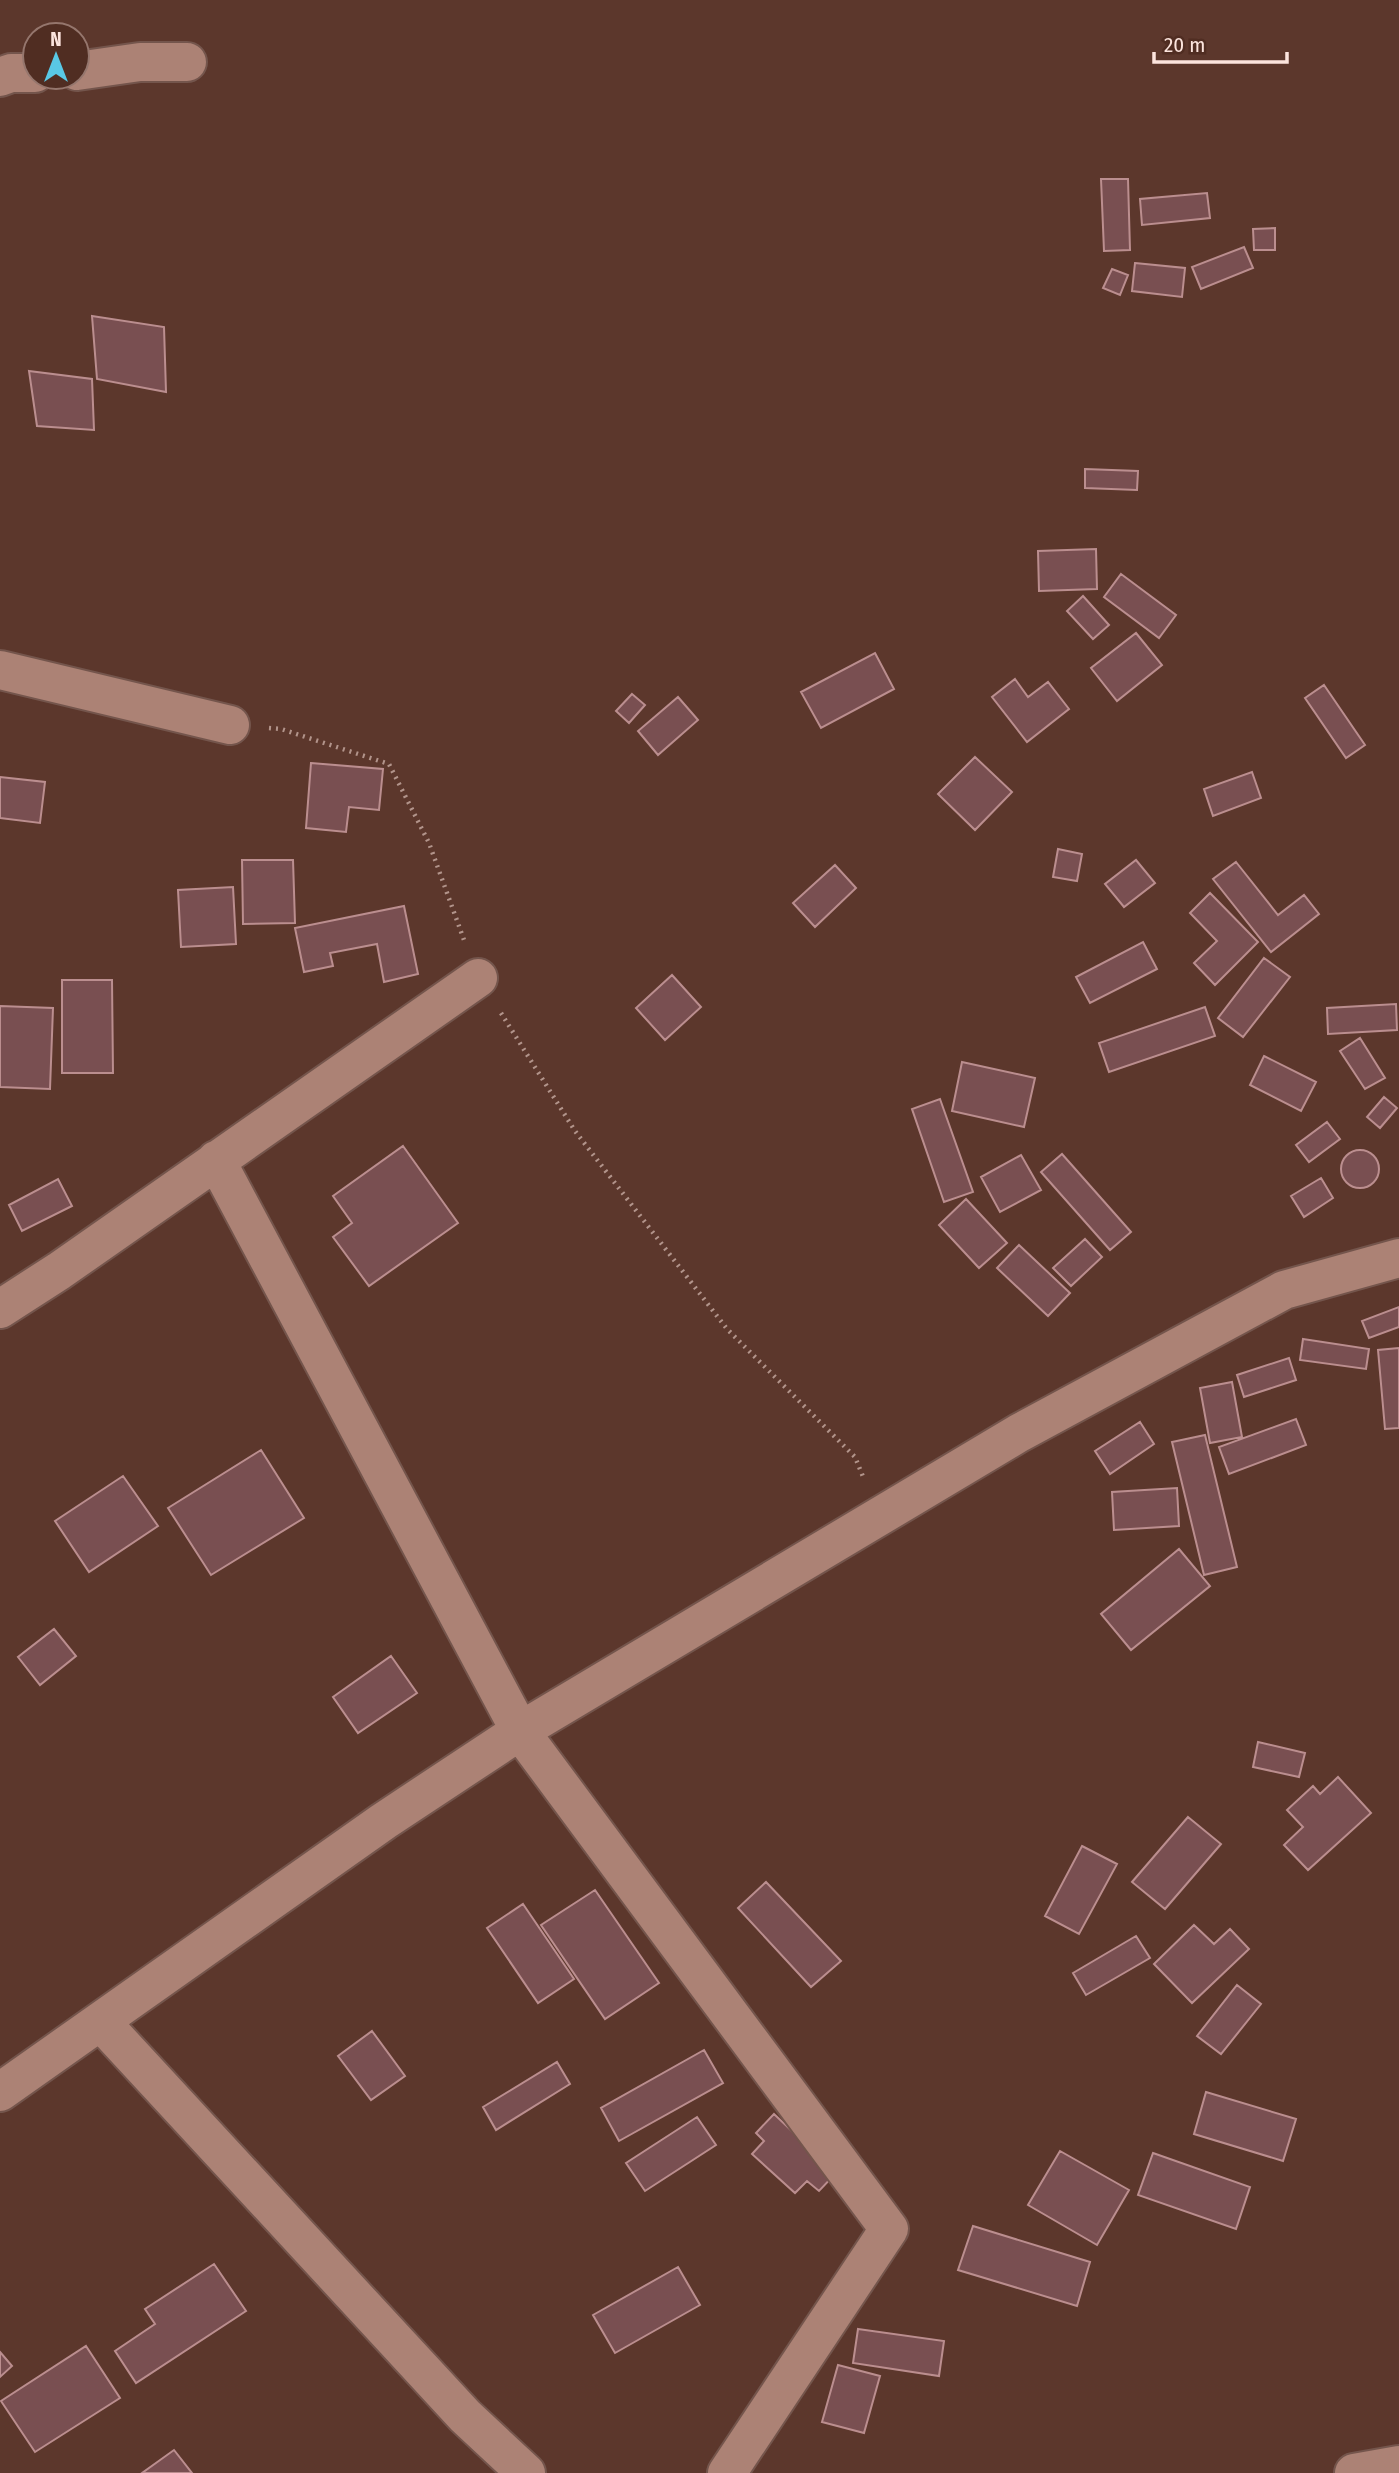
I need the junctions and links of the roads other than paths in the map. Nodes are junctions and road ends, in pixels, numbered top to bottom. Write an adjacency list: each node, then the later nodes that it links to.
1 (187, 62): 2 (street)
2 (91, 69)
3 (21, 73): 4 (street)
4 (0, 77)
5 (0, 670): 6 (street)
6 (230, 725)
7 (478, 978): 8 (street)
8 (216, 1160): 10 (street); 11 (street)
9 (1399, 1258): 11 (street)
10 (0, 1309)
11 (520, 1731): 12 (street); 16 (street)
12 (102, 2023): 13 (street); 15 (street)
13 (0, 2092)
14 (1399, 2466): 17 (street)
15 (526, 2473)
16 (727, 2473)
17 (1353, 2473)

